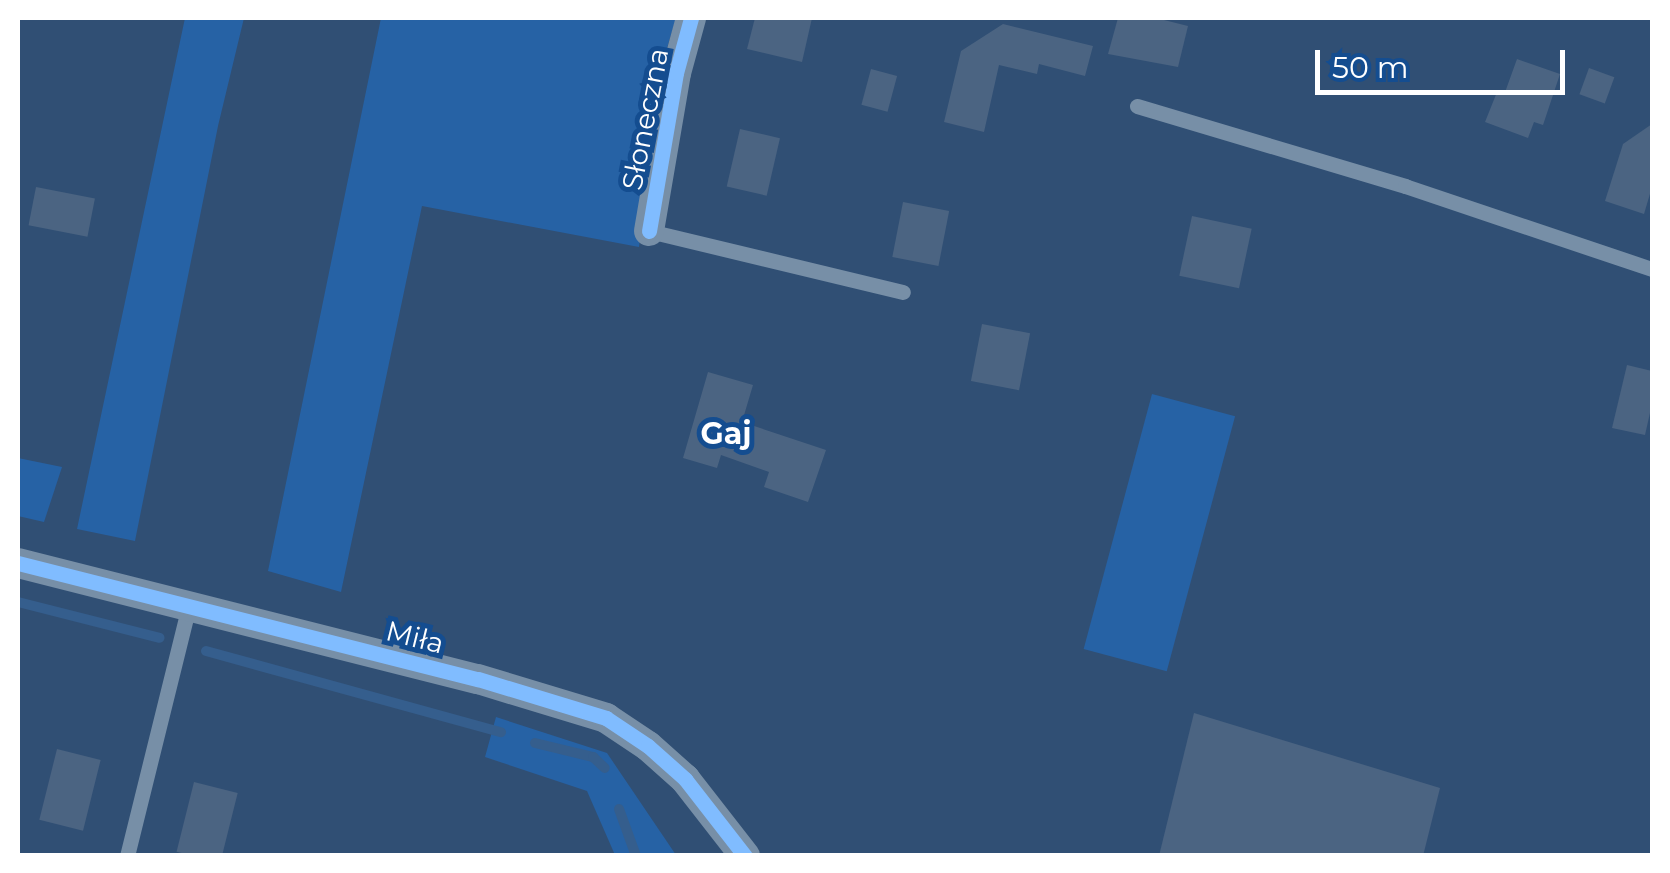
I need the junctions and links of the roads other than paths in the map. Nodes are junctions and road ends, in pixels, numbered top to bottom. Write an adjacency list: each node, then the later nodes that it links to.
1 (692, 18): 3 (street, Słoneczna)
2 (1137, 106): 4 (lane)
3 (650, 230): 5 (lane, Słoneczna)
4 (1652, 269)
5 (903, 292)
6 (18, 563): 7 (street, Miła)
7 (189, 606): 8 (lane); 9 (street, Miła)
8 (127, 856)
9 (745, 856)

